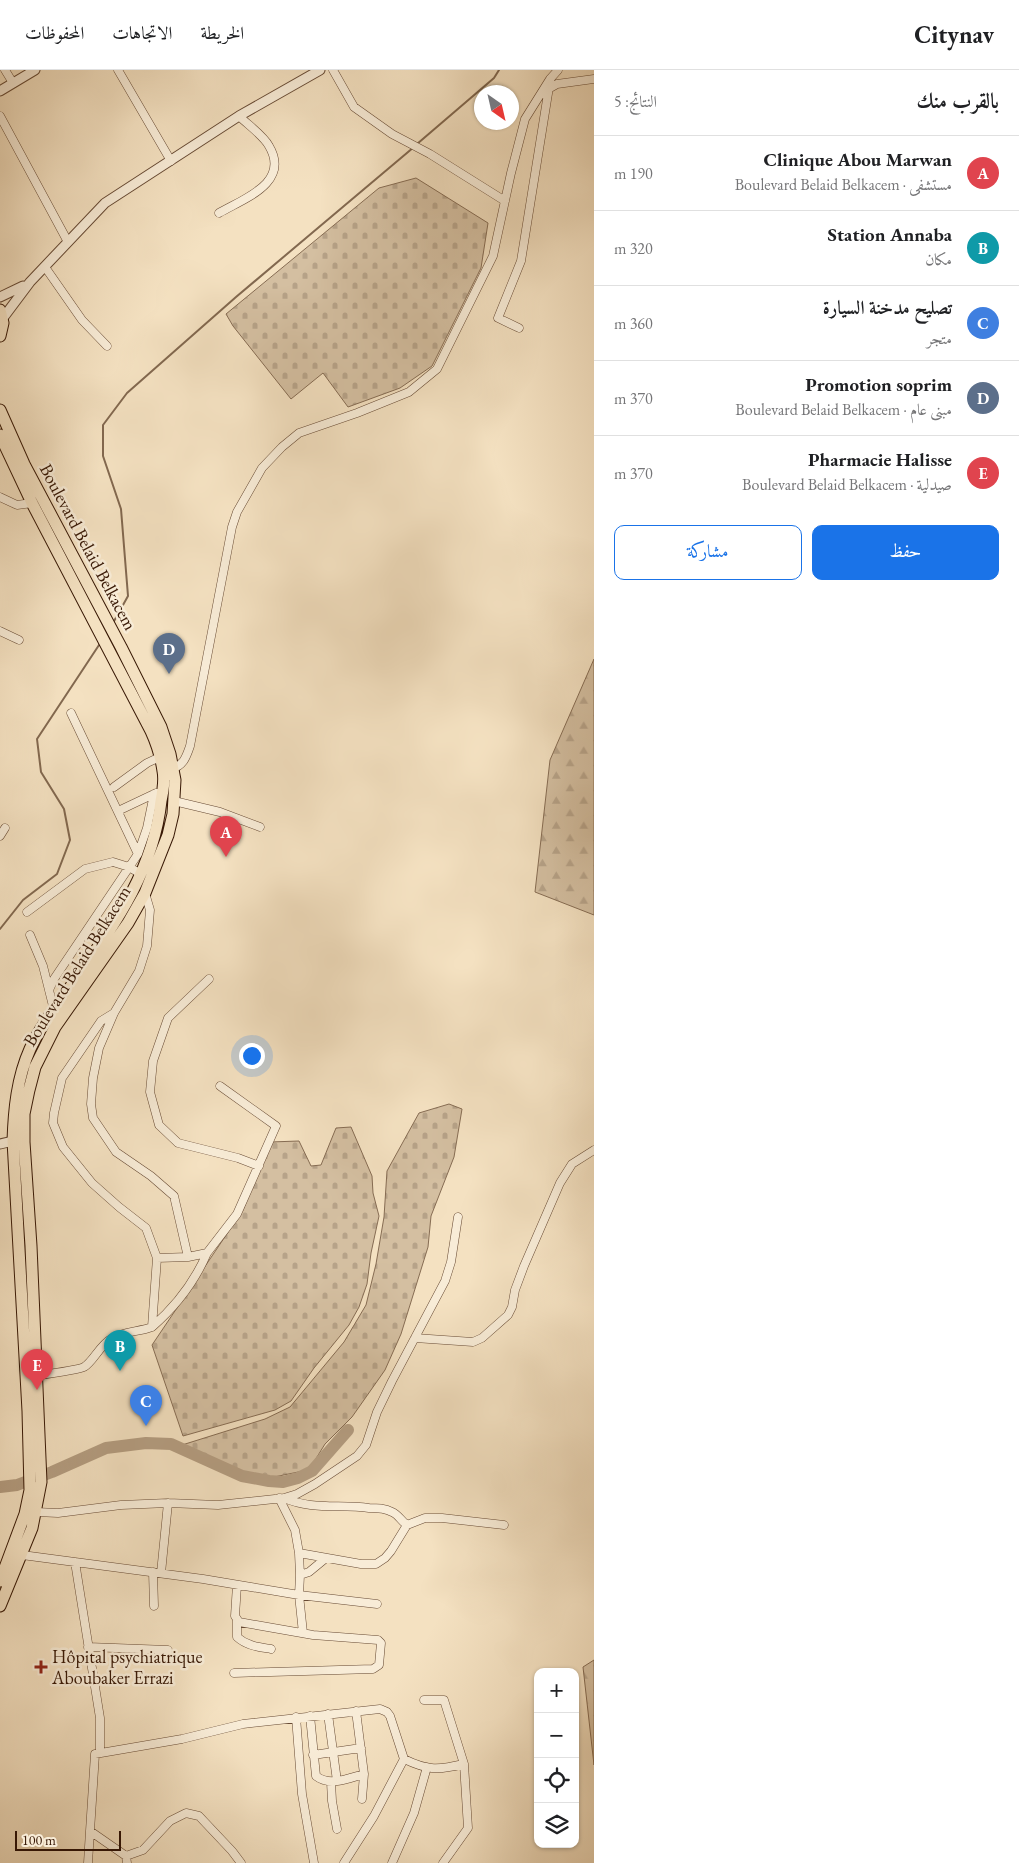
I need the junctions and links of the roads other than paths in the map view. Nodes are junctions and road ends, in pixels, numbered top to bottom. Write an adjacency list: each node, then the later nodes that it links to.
1 (5, 70): 11 (street)
2 (35, 70): 11 (street)
3 (118, 70): 16 (street)
4 (320, 70): 15 (street)
5 (333, 70): 17 (street)
6 (558, 70): 8 (street)
7 (589, 70): 9 (street)
8 (550, 79): 12 (street); 17 (street)
9 (582, 79): 10 (street); 12 (street)
10 (594, 79)
11 (13, 83): 13 (street)
12 (550, 88): 24 (street)
13 (0, 91)
14 (0, 116): 19 (street)
15 (239, 116): 16 (street); 18 (street)
16 (171, 161): 19 (street)
17 (505, 201): 36 (street)
18 (219, 213)
19 (68, 242): 20 (street)
20 (45, 268): 21 (street); 26 (street)
21 (30, 282): 22 (street); 23 (street)
22 (0, 296)
23 (1, 314): 25 (main road)
24 (519, 328)
25 (0, 336)
26 (107, 346)
27 (0, 410): 31 (main road, Boulevard Belaid Belkacem)
28 (0, 435): 30 (main road, Boulevard Belaid Belkacem)
29 (0, 497): 30 (street)
30 (32, 503): 31 (main road, Boulevard Belaid Belkacem)
31 (101, 620): 35 (main road, Boulevard Belaid Belkacem)
32 (0, 631): 33 (street)
33 (19, 640)
34 (71, 712): 40 (street)
35 (165, 755): 36 (main road, Boulevard Belaid Belkacem); 37 (street)
36 (168, 770): 38 (main road, Boulevard Belaid Belkacem); 39 (main road, Boulevard Belaid Belkacem)
37 (114, 787)
38 (158, 792): 40 (street); 44 (street); 46 (main road, Boulevard Belaid Belkacem)
39 (174, 801): 41 (street); 47 (main road, Boulevard Belaid Belkacem)
40 (118, 811): 44 (street)
41 (260, 827)
42 (5, 828): 43 (street)
43 (0, 836)
44 (138, 854): 45 (street)
45 (129, 867): 46 (street); 48 (street); 51 (street)
46 (141, 874): 52 (main road, Boulevard Belaid Belkacem)
47 (145, 893): 53 (street); 65 (main road, Boulevard Belaid Belkacem)
48 (27, 912)
49 (30, 935): 51 (street)
50 (209, 979): 58 (street)
51 (49, 990): 52 (street)
52 (54, 1010): 55 (main road, Boulevard Belaid Belkacem)
53 (114, 1013): 61 (street); 62 (street)
54 (220, 1086): 58 (street)
55 (13, 1141): 56 (street); 65 (main road, Boulevard Belaid Belkacem)
56 (0, 1144)
57 (594, 1150): 64 (street)
58 (259, 1166): 60 (street)
59 (458, 1217): 64 (street)
60 (207, 1253): 61 (street); 63 (street)
61 (188, 1257): 62 (street)
62 (157, 1258): 63 (street)
63 (152, 1327): 65 (street)
64 (415, 1338): 66 (street)
65 (32, 1376): 68 (main road, Boulevard Belaid Belkacem); 76 (main road, Boulevard Belaid Belkacem)
66 (282, 1498): 67 (street); 69 (street); 71 (street)
67 (168, 1503): 68 (street); 75 (street)
68 (36, 1512): 72 (main road, Boulevard Belaid Belkacem)
69 (407, 1525): 70 (street); 73 (street)
70 (504, 1525)
71 (299, 1553): 73 (street); 77 (street)
72 (22, 1555): 74 (street); 76 (main road, Boulevard Belaid Belkacem)
73 (326, 1558): 77 (street)
74 (75, 1562): 75 (street); 85 (street)
75 (157, 1573): 78 (street); 82 (street)
76 (5, 1575): 81 (main road, Boulevard Belaid Belkacem)
77 (300, 1575): 79 (street)
78 (237, 1585): 79 (street); 83 (street)
79 (299, 1595): 80 (street); 84 (street)
80 (377, 1604)
81 (0, 1606)
82 (154, 1606)
83 (237, 1620): 84 (street); 86 (street)
84 (303, 1633): 88 (street)
85 (88, 1647): 87 (street); 96 (street)
86 (271, 1649)
87 (168, 1650)
88 (234, 1673)
89 (424, 1700): 99 (street)
90 (356, 1711): 91 (street); 94 (street); 98 (street)
91 (328, 1714): 92 (street); 95 (street)
92 (310, 1716): 93 (street); 97 (street)
93 (296, 1718): 96 (street); 109 (street)
94 (361, 1748): 95 (street); 101 (street)
95 (333, 1752): 97 (street); 102 (street)
96 (100, 1753): 105 (street)
97 (313, 1755): 102 (street)
98 (404, 1759): 100 (street); 110 (street)
99 (464, 1764): 100 (street); 112 (street)
100 (427, 1767): 111 (street)
101 (364, 1774): 102 (street); 103 (street)
102 (334, 1781): 104 (street)
103 (362, 1799)
104 (336, 1829)
105 (90, 1831): 106 (street); 107 (street)
106 (127, 1860): 108 (street)
107 (88, 1863)
108 (241, 1863)
109 (314, 1863)
110 (344, 1863)
111 (392, 1863)
112 (443, 1863)

